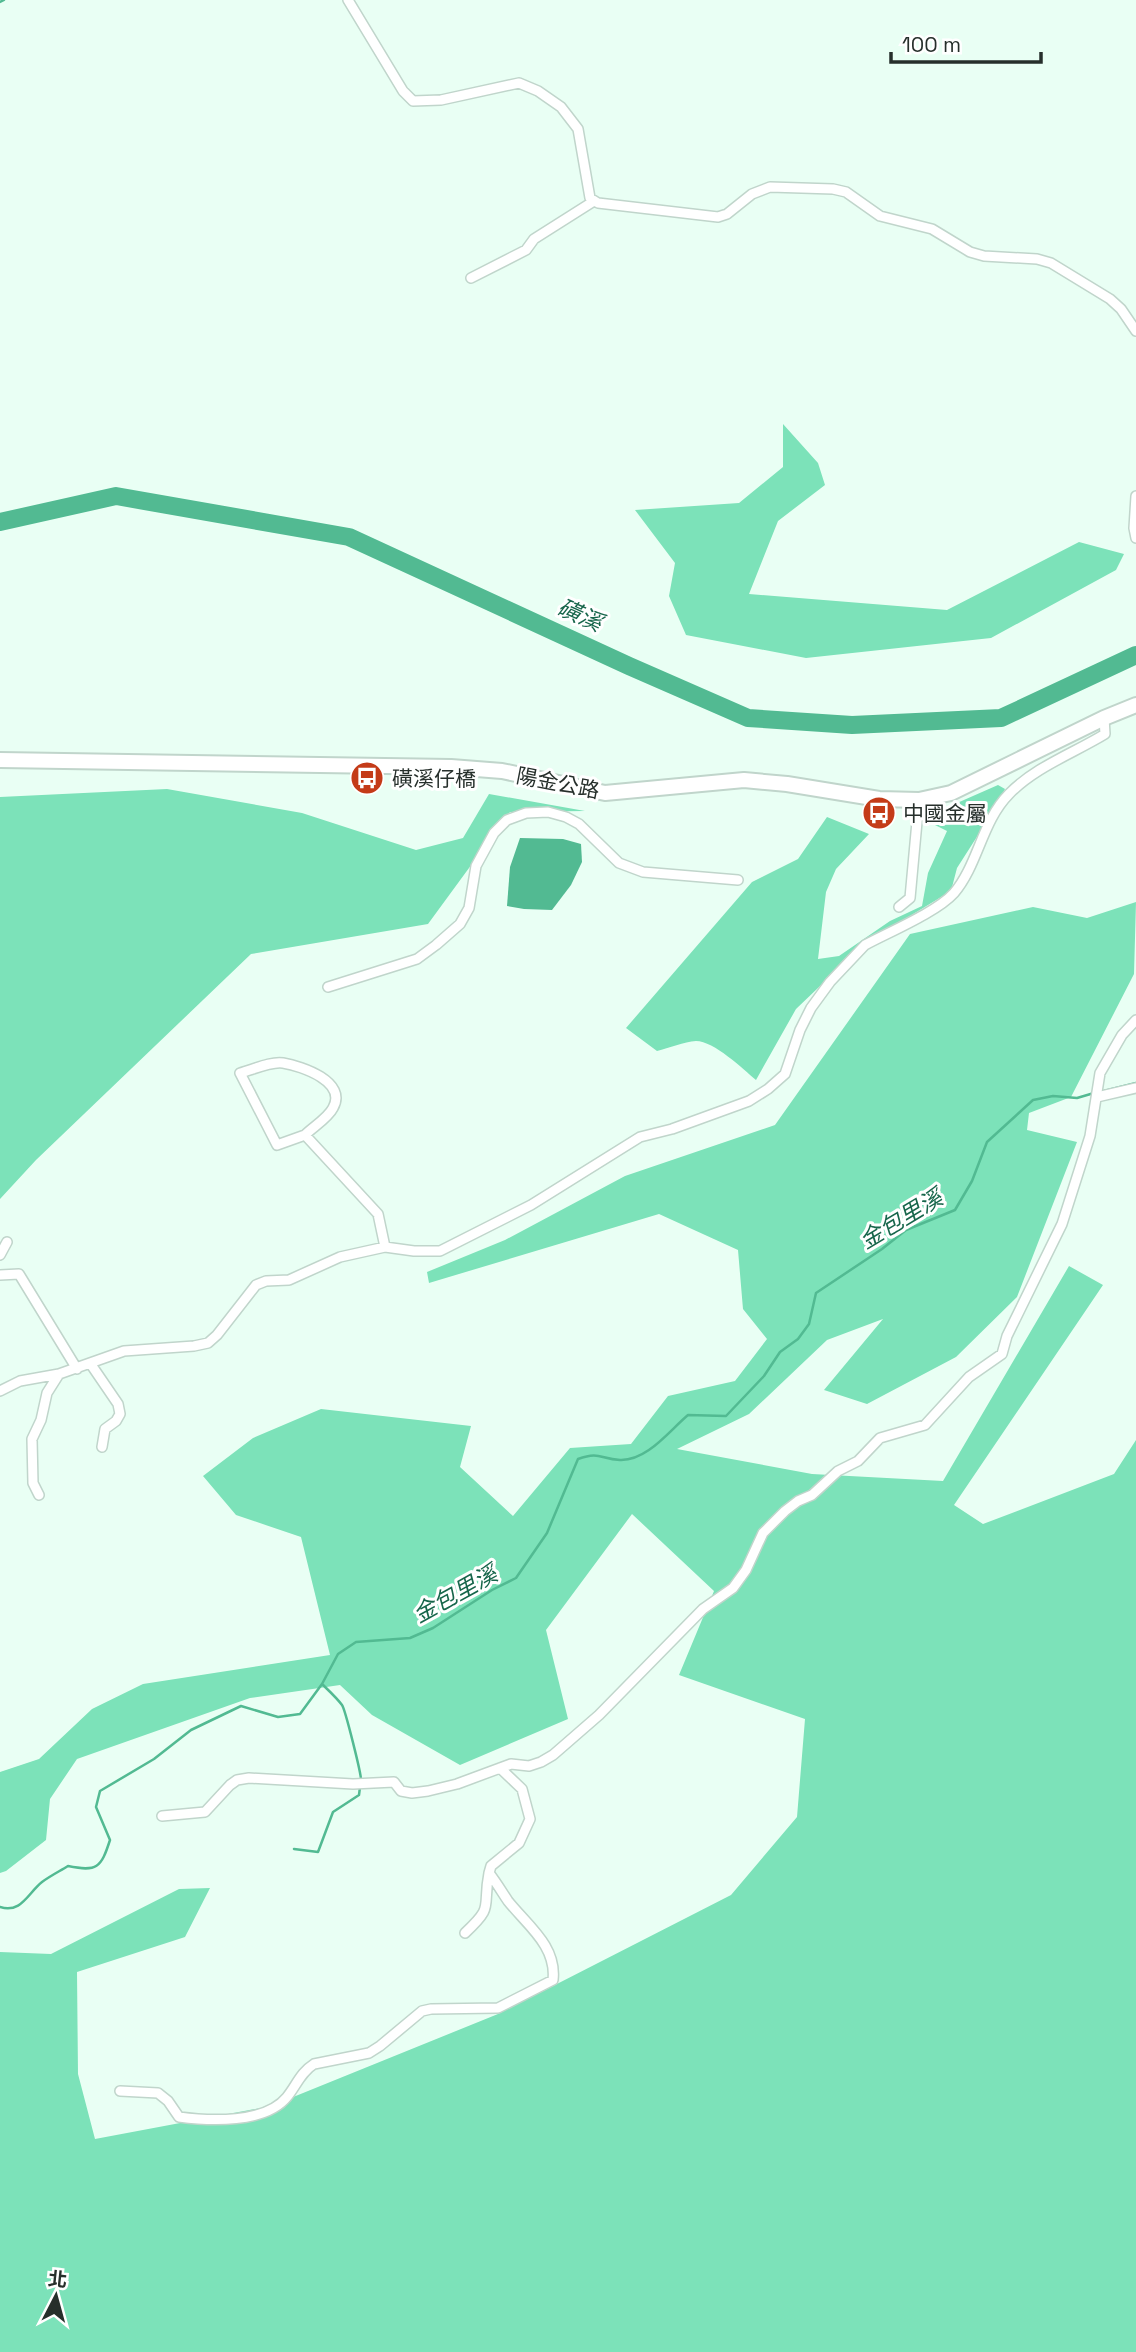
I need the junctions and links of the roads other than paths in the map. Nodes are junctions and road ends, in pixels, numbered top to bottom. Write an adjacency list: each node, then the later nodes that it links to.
1 (348, 0): 2 (street)
2 (594, 201): 3 (street); 4 (street)
3 (471, 278)
4 (1136, 331)
5 (1136, 496): 6 (street)
6 (1136, 538)
7 (1136, 705): 8 (main road, 陽金公路)
8 (1104, 718): 10 (main road, 陽金公路); 19 (street)
9 (0, 760): 10 (main road, 陽金公路)
10 (919, 800): 12 (street)
11 (738, 880): 13 (street)
12 (899, 907)
13 (328, 987)
14 (1136, 1020): 16 (street)
15 (1136, 1088): 16 (street)
16 (1097, 1097): 28 (street)
17 (305, 1135): 17 (street); 19 (street)
18 (7, 1242): 20 (street)
19 (385, 1247): 22 (street)
20 (0, 1255)
21 (0, 1275): 23 (street)
22 (90, 1363): 23 (street); 26 (street)
23 (77, 1368): 24 (street)
24 (59, 1374): 25 (street); 27 (street)
25 (0, 1391)
26 (102, 1447)
27 (39, 1494)
28 (500, 1768): 29 (street); 30 (street)
29 (162, 1816)
30 (489, 1873): 31 (street); 32 (street)
31 (465, 1933)
32 (120, 2091)

